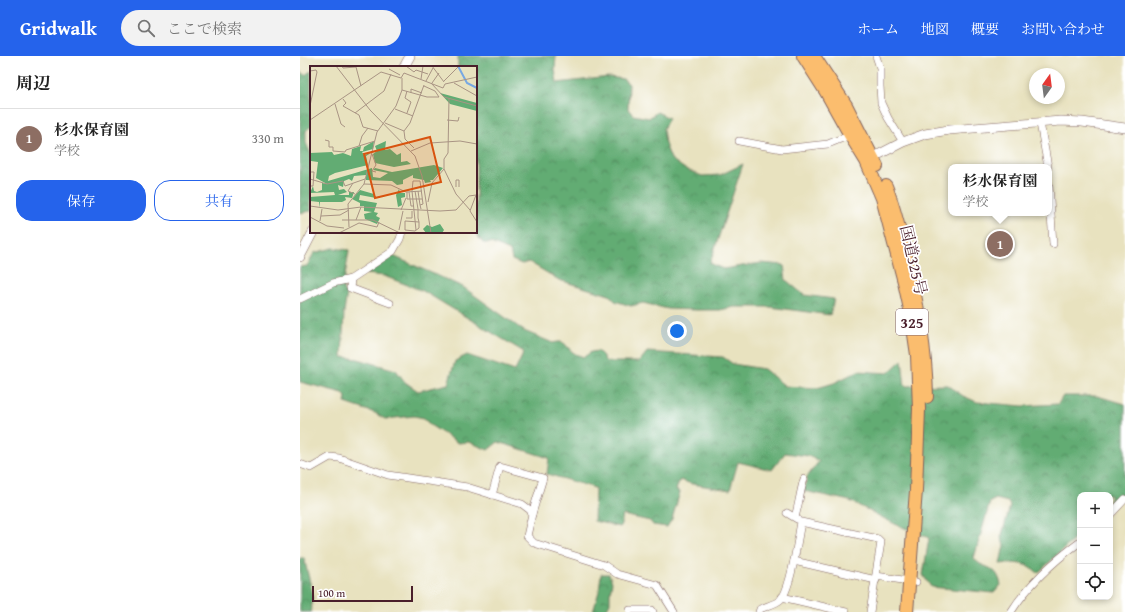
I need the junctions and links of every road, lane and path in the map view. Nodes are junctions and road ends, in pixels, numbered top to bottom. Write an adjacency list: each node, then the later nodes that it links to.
1 (410, 56): 5 (street)
2 (803, 56): 8 (highway, 国道325号 / 325)
3 (814, 56): 11 (highway, 国道325号 / 325)
4 (876, 56): 10 (street)
5 (405, 66)
6 (1040, 123): 7 (street); 10 (street); 12 (street)
7 (1125, 128)
8 (850, 135): 9 (street); 11 (highway, 国道325号 / 325)
9 (739, 141)
10 (903, 142): 11 (street)
11 (870, 159): 33 (highway, 国道325号 / 325)
12 (1047, 164)
13 (1051, 216): 16 (street)
14 (312, 233): 17 (street)
15 (402, 233): 18 (street)
16 (1053, 244)
17 (300, 257)
18 (351, 279): 19 (street); 20 (street)
19 (300, 299)
20 (390, 303)
21 (300, 464): 23 (street)
22 (804, 479): 28 (street)
23 (492, 495): 27 (street); 27 (street)
24 (1125, 499): 25 (street)
25 (1113, 512)
26 (787, 513): 28 (street)
27 (532, 514): 37 (street)
28 (794, 517): 29 (street)
29 (801, 522): 31 (street); 32 (street)
30 (1077, 544): 43 (street)
31 (794, 561): 32 (street); 34 (street)
32 (876, 578): 33 (street); 40 (street)
33 (912, 581): 41 (highway, 国道325号 / 325); 42 (highway, 国道325号 / 325)
34 (782, 597): 38 (street); 39 (street)
35 (630, 610): 36 (street)
36 (653, 612)
37 (674, 612)
38 (759, 612)
39 (846, 612)
40 (870, 612)
41 (906, 612)
42 (913, 612)
43 (1011, 612)

